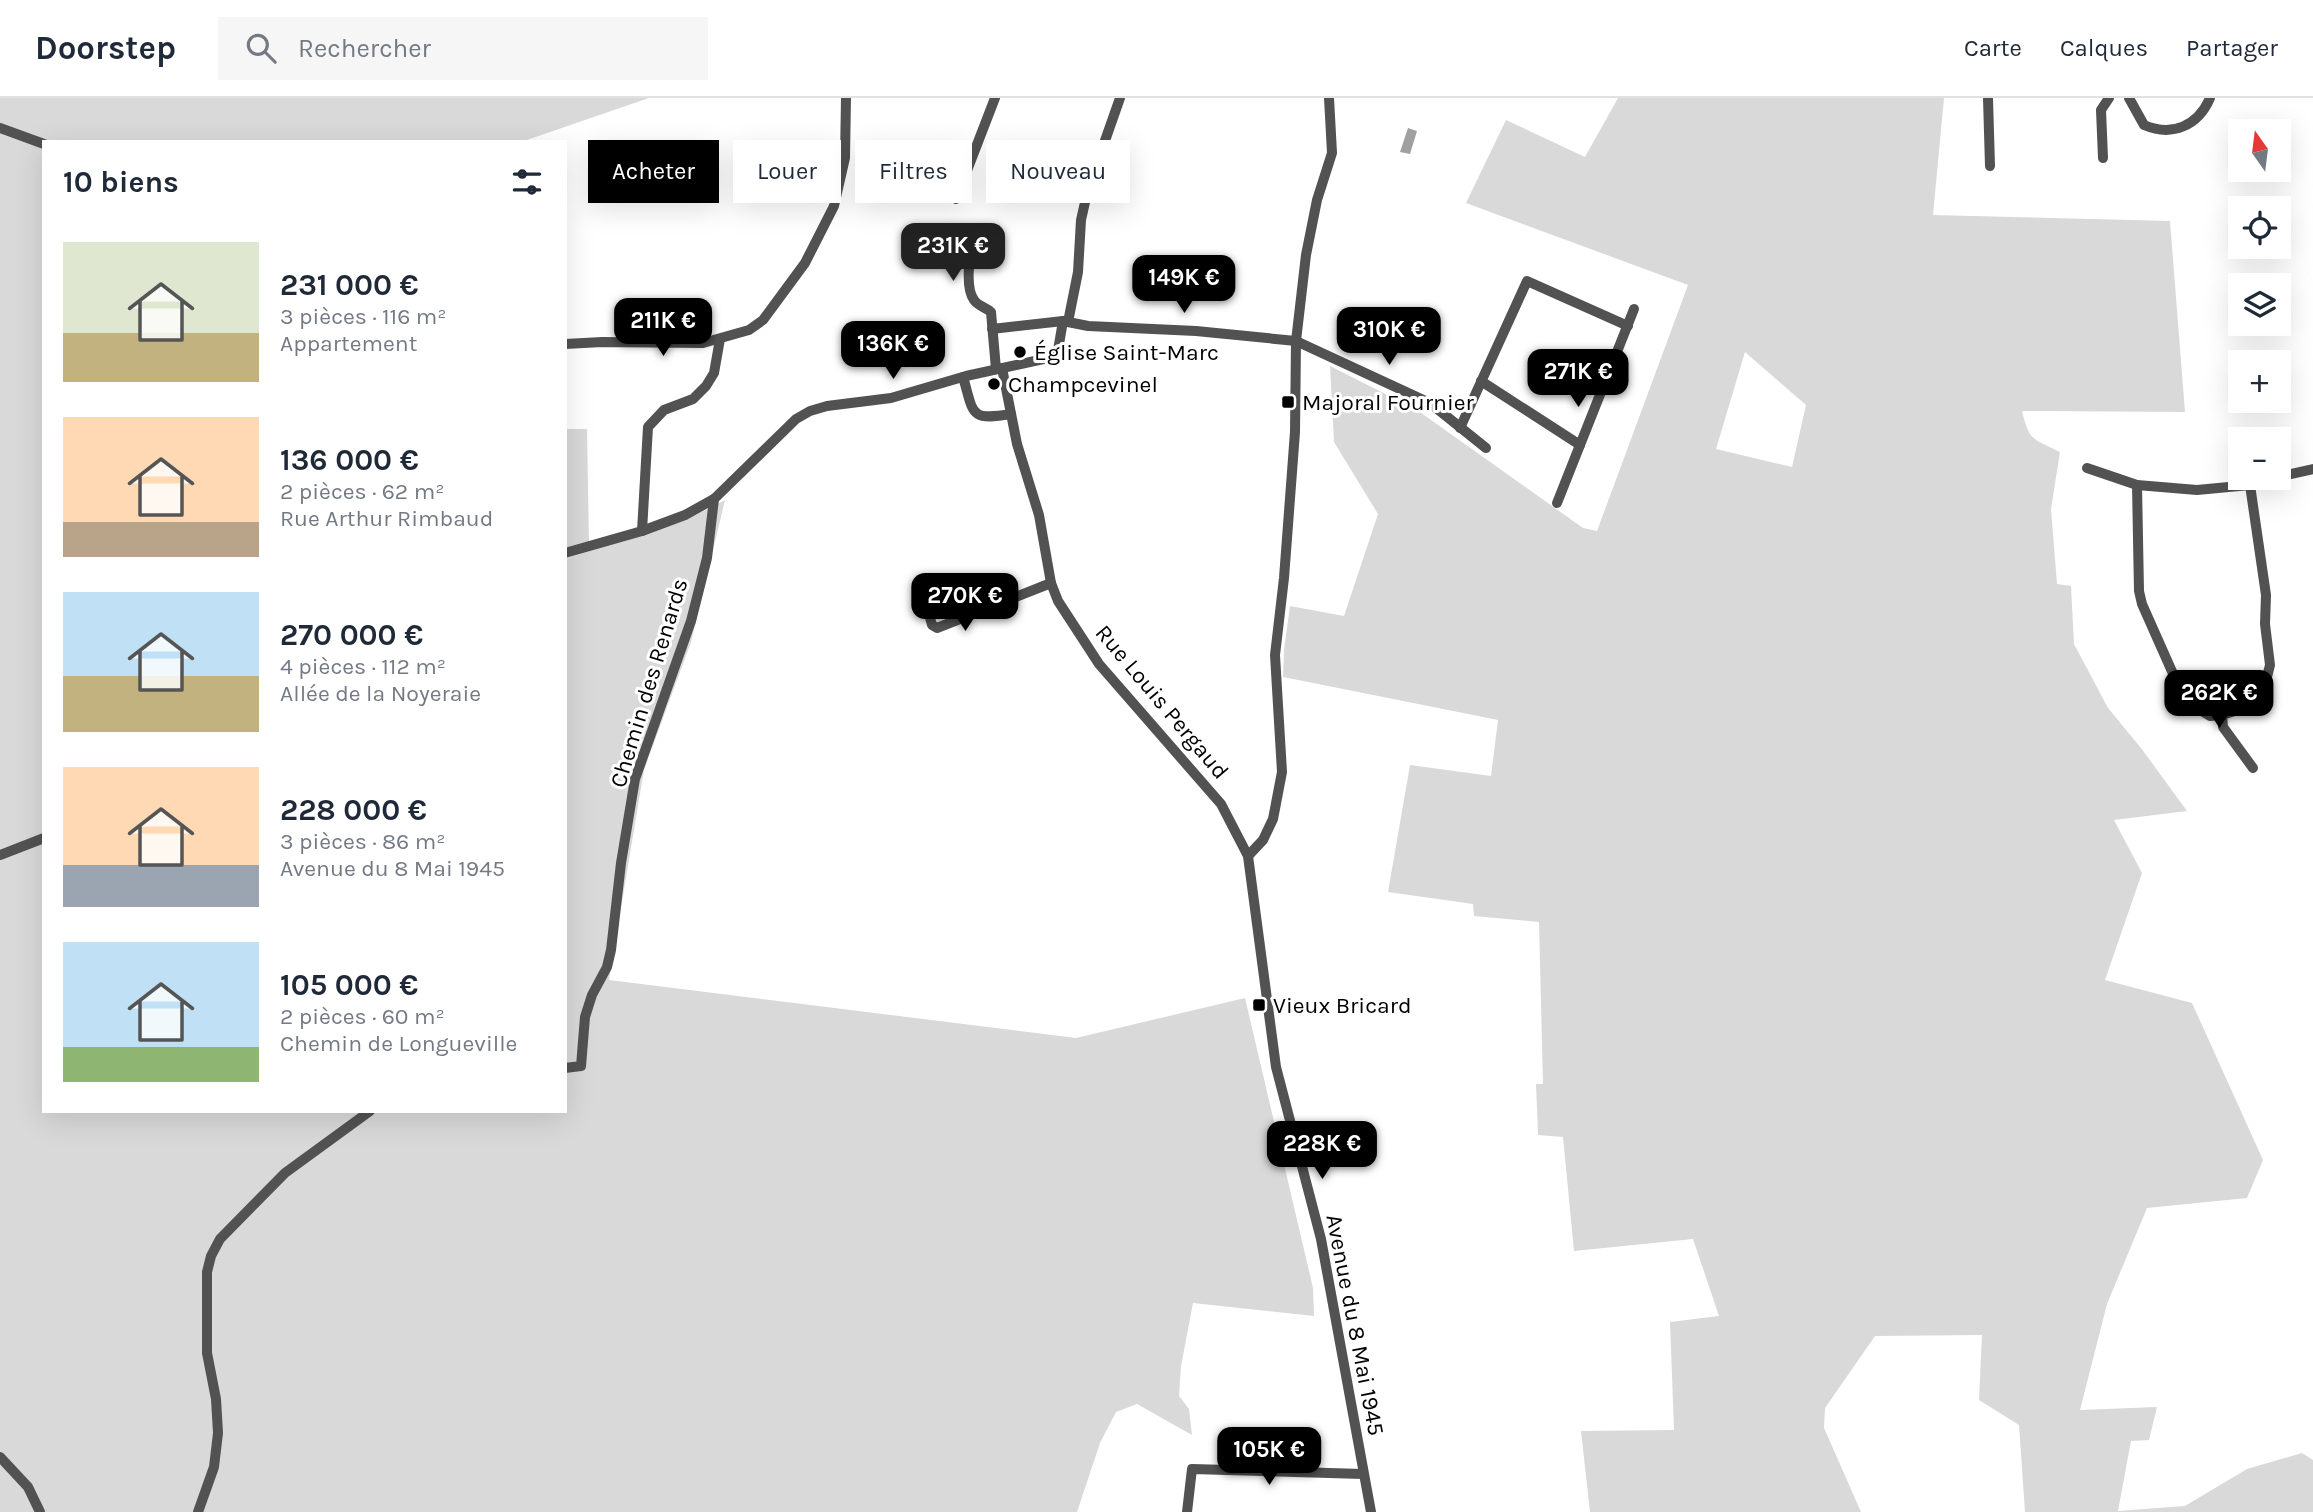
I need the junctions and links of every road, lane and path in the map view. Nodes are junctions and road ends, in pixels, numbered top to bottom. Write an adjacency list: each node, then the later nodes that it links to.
1 (846, 98): 19 (street)
2 (995, 98): 11 (street)
3 (1120, 98): 16 (street)
4 (1329, 98): 20 (street)
5 (1988, 98): 13 (street)
6 (2109, 98): 12 (street)
7 (2129, 98): 8 (street)
8 (2210, 98)
9 (0, 128): 10 (street)
10 (42, 143)
11 (972, 157)
12 (2102, 158)
13 (1990, 166)
14 (974, 229): 18 (street)
15 (1634, 309): 17 (street)
16 (1065, 322): 18 (street); 20 (street); 22 (street)
17 (1628, 326): 24 (street); 27 (street)
18 (992, 329): 22 (street, Rue Louis Pergaud)
19 (720, 339): 21 (street); 37 (street)
20 (1296, 341): 26 (street); 45 (street)
21 (567, 344)
22 (999, 369): 23 (street); 25 (street, Rue Louis Pergaud)
23 (963, 377): 25 (street); 35 (street)
24 (1481, 382): 26 (street); 27 (street)
25 (1011, 414): 40 (street, Rue Louis Pergaud)
26 (1460, 428): 28 (street)
27 (1580, 444): 36 (street)
28 (1486, 448)
29 (2087, 468): 32 (street)
30 (2313, 469): 31 (street)
31 (2291, 475)
32 (2137, 485): 33 (street); 41 (street)
33 (2228, 487)
34 (2251, 490): 41 (street)
35 (714, 499): 37 (street); 46 (street, Chemin des Renards)
36 (1557, 503)
37 (642, 531): 38 (street)
38 (567, 552)
39 (919, 583): 40 (street)
40 (1051, 583): 45 (street, Rue Louis Pergaud)
41 (2222, 715): 42 (street)
42 (2253, 768)
43 (42, 839): 44 (street)
44 (0, 855)
45 (1248, 856): 49 (street, Avenue du 8 Mai 1945)
46 (567, 1068)
47 (367, 1113): 51 (street)
48 (0, 1457): 50 (street)
49 (1363, 1474): 52 (street); 53 (street, Avenue du 8 Mai 1945)
50 (40, 1512)
51 (198, 1512)
52 (1186, 1512)
53 (1371, 1512)

